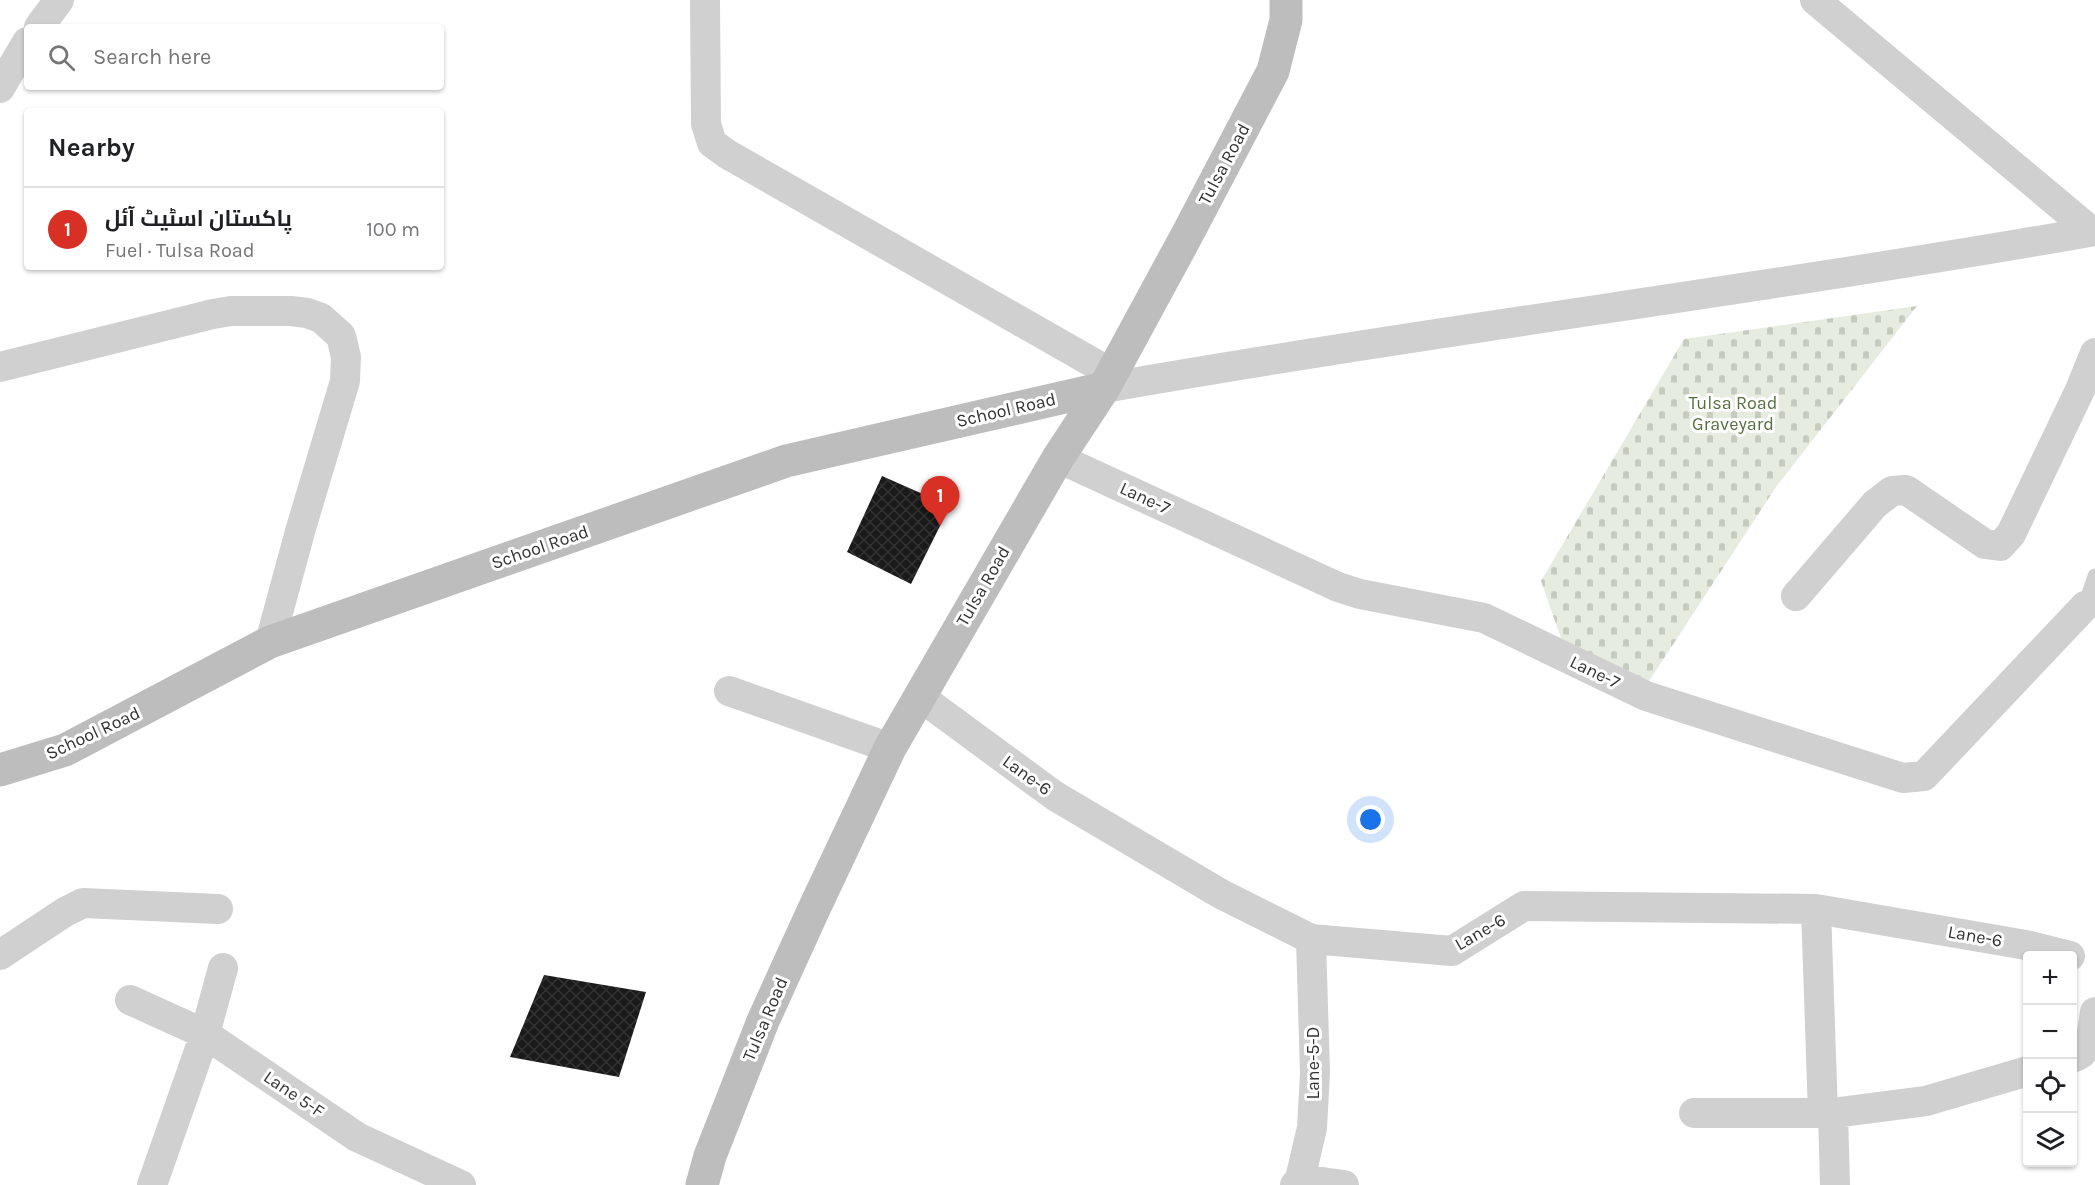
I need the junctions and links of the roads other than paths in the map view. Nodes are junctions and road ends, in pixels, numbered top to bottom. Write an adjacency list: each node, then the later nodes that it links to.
1 (59, 0): 5 (street)
2 (705, 0): 11 (street)
3 (1286, 0): 11 (main road, Tulsa Road)
4 (1815, 0): 8 (street)
5 (41, 24)
6 (24, 47): 7 (street)
7 (0, 88)
8 (2093, 231): 11 (street)
9 (2095, 352): 14 (street)
10 (0, 367): 16 (street)
11 (1108, 380): 12 (main road, Tulsa Road); 16 (main road, School Road)
12 (1058, 458): 15 (street, Lane-7); 18 (main road, Tulsa Road)
13 (2095, 576): 15 (lane)
14 (1796, 596)
15 (2090, 611)
16 (270, 642): 20 (main road, School Road)
17 (729, 691): 19 (street)
18 (919, 696): 19 (main road, Tulsa Road); 23 (street, Lane-6)
19 (890, 748): 39 (main road, Tulsa Road)
20 (0, 770)
21 (218, 909): 25 (street)
22 (1816, 909): 23 (street, Lane-6); 24 (street, Lane-6); 35 (street)
23 (1311, 939): 36 (street, Lane-5-D)
24 (2051, 951)
25 (0, 955)
26 (2077, 957): 27 (street, Lane-6)
27 (2095, 961)
28 (223, 968): 31 (street)
29 (130, 999): 31 (street, Lane 5-F)
30 (2095, 1012): 32 (street)
31 (205, 1034): 37 (street); 38 (street, Lane 5-F)
32 (2077, 1057)
33 (2023, 1072): 35 (street)
34 (1694, 1113): 35 (street)
35 (1828, 1113): 41 (street)
36 (1298, 1182): 40 (street)
37 (152, 1185)
38 (461, 1185)
39 (702, 1185)
40 (1344, 1185)
41 (1835, 1185)

